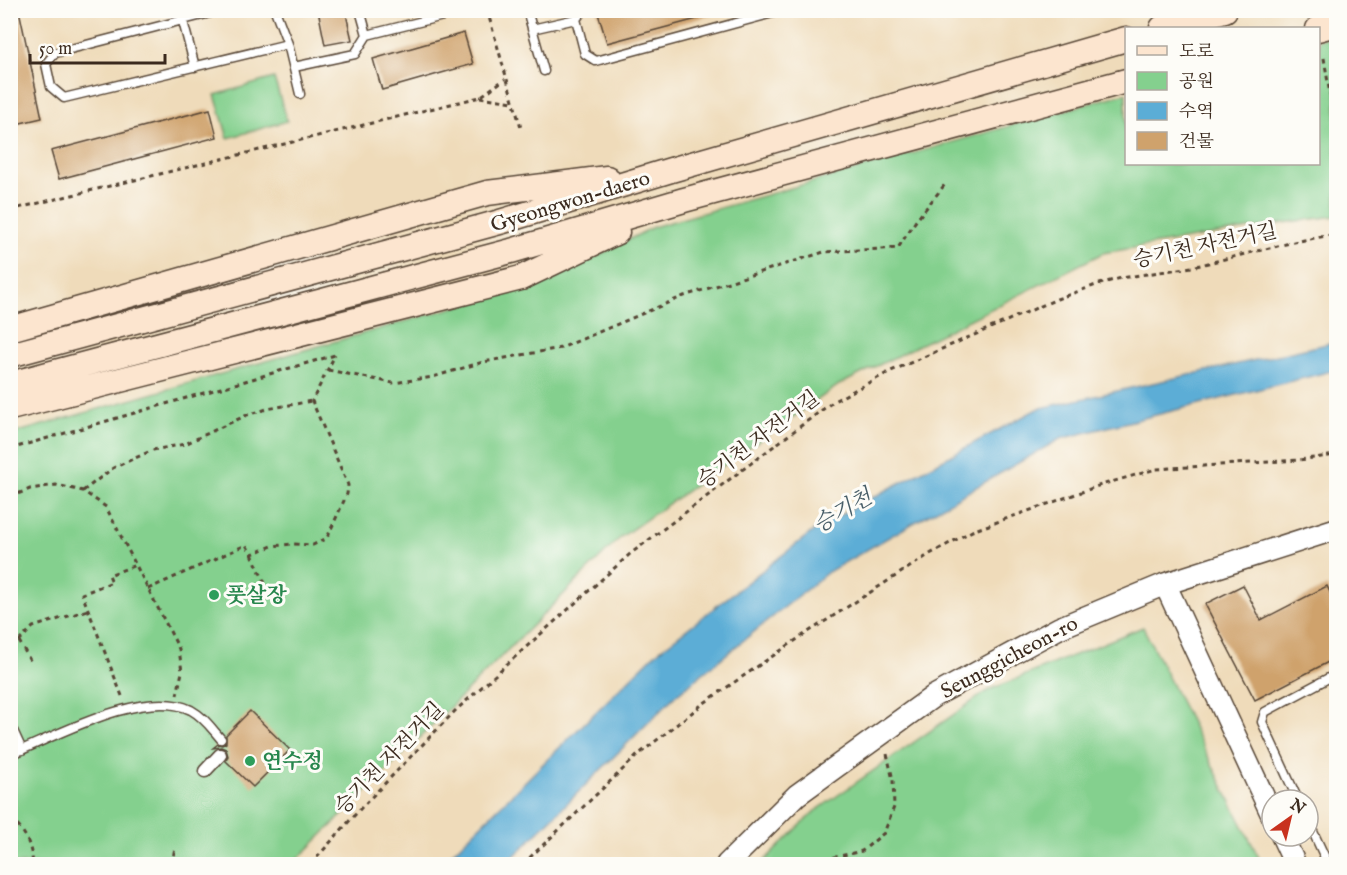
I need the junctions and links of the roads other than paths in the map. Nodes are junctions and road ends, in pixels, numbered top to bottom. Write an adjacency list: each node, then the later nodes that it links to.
1 (180, 10): 11 (lane)
2 (222, 10): 11 (lane)
3 (275, 10): 18 (lane)
4 (360, 10): 16 (lane)
5 (527, 10): 15 (lane)
6 (584, 10): 10 (lane)
7 (784, 10): 10 (lane)
8 (1225, 10): 13 (main road)
9 (450, 14): 16 (lane)
10 (576, 20): 15 (lane)
11 (183, 21): 19 (lane); 19 (lane)
12 (1336, 24): 14 (main road)
13 (1166, 27)
14 (1320, 28)
15 (532, 29): 21 (lane)
16 (367, 35): 20 (lane)
17 (1125, 39): 24 (main road, Gyeongwon-daero)
18 (288, 44): 19 (lane); 20 (lane)
19 (195, 67)
20 (294, 67): 23 (lane)
21 (544, 71)
22 (1125, 81): 25 (main road, Gyeongwon-daero)
23 (300, 94)
24 (671, 170): 26 (main road); 27 (main road, Gyeongwon-daero)
25 (684, 200): 28 (main road, Gyeongwon-daero); 29 (main road)
26 (10, 329)
27 (10, 355)
28 (10, 384)
29 (18, 407)
30 (1336, 529): 31 (street, Seunggicheon-ro)
31 (1165, 584): 40 (street); 43 (street, Seunggicheon-ro)
32 (1336, 674): 39 (lane)
33 (10, 724): 35 (lane)
34 (221, 739): 35 (lane)
35 (22, 750): 36 (lane)
36 (10, 755)
37 (220, 755): 38 (street)
38 (205, 771)
39 (1292, 788)
40 (1260, 789)
41 (1320, 847): 45 (lane)
42 (1288, 848): 44 (street)
43 (728, 864)
44 (1295, 864)
45 (1328, 864)

